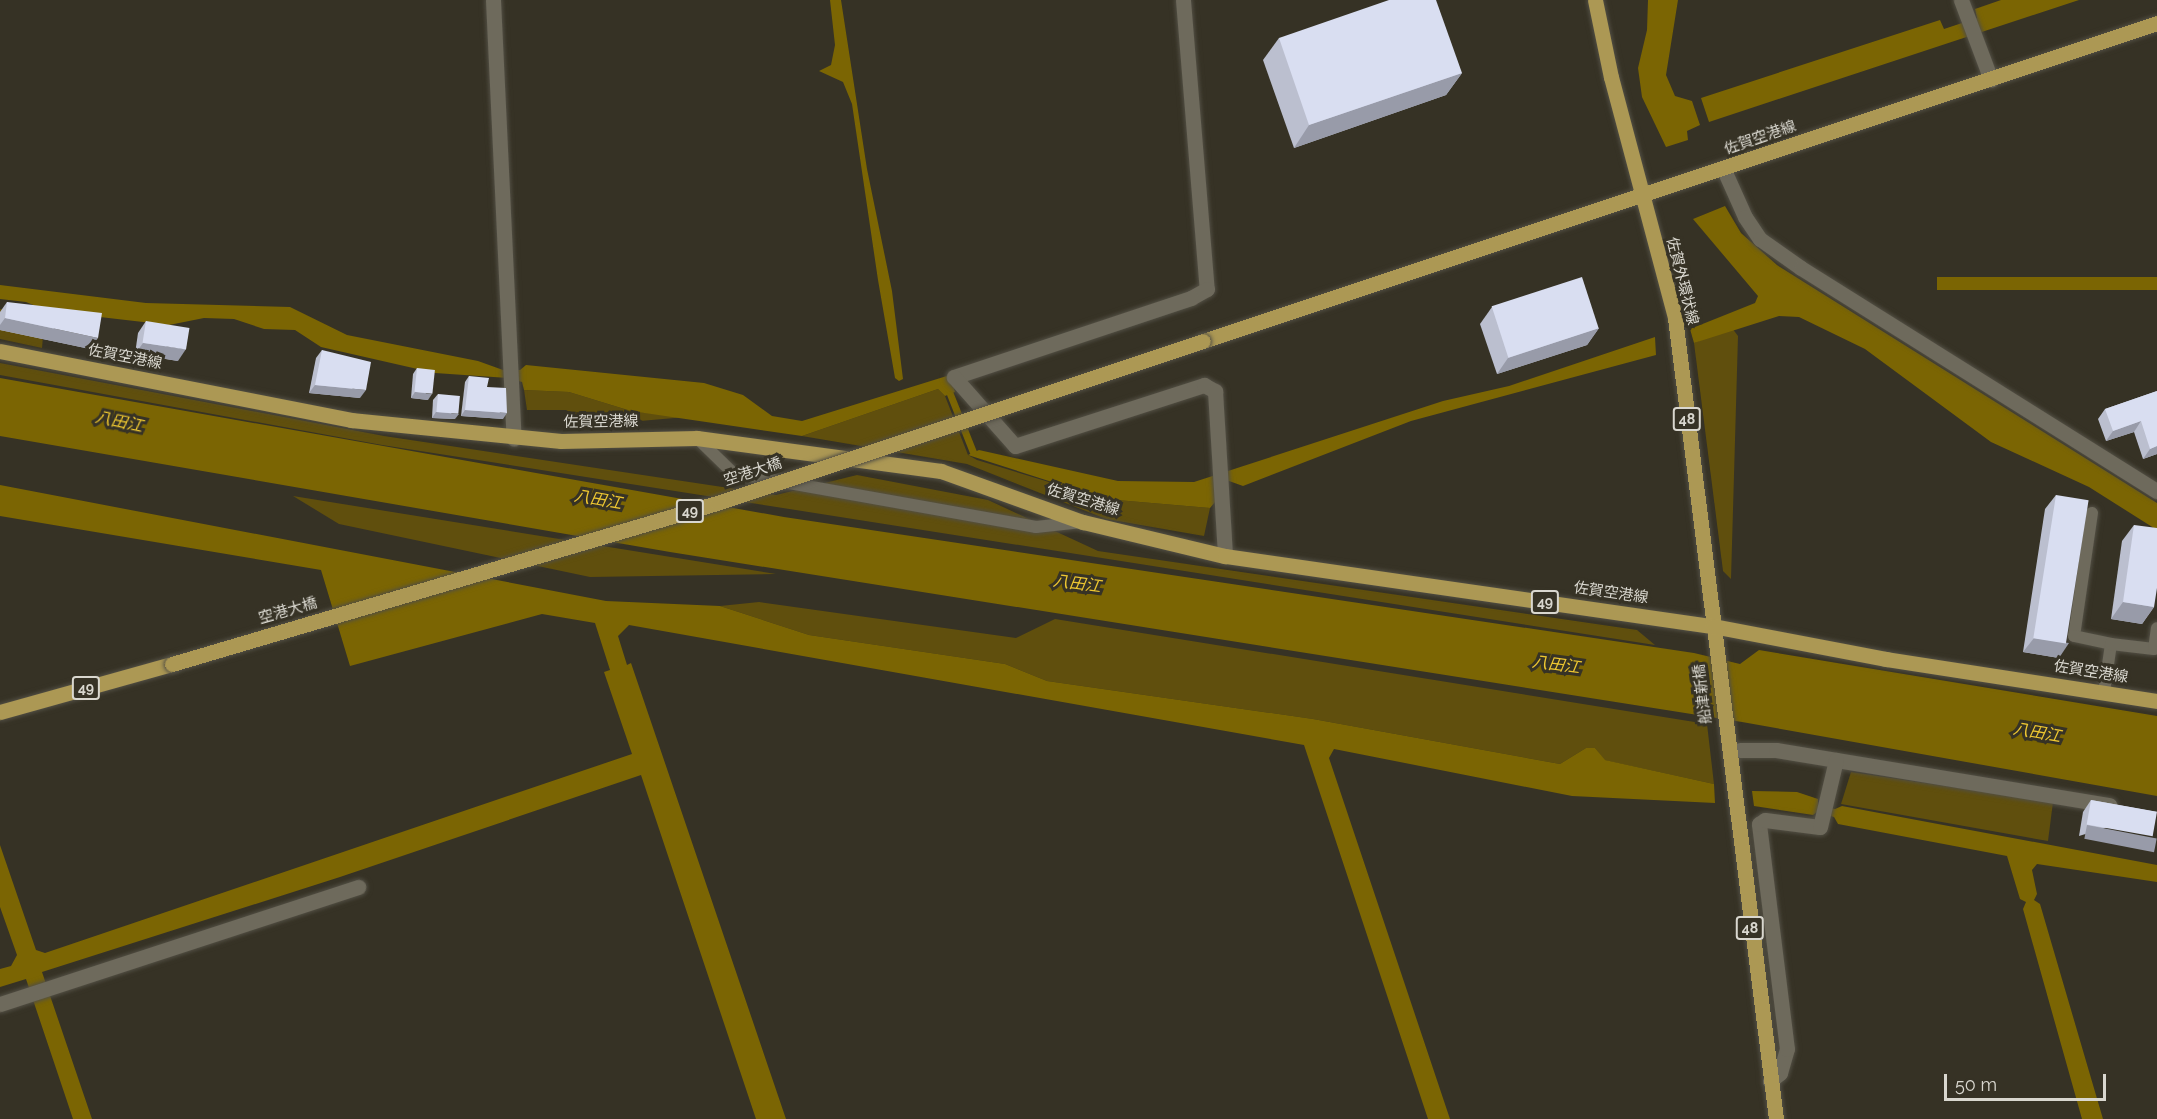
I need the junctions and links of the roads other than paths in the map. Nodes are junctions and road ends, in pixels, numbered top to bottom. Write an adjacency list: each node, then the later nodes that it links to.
1 (493, 0): 11 (street)
2 (1183, 0): 16 (street)
3 (1594, 0): 8 (main road, 佐賀外環状線 / 48)
4 (1962, 2): 6 (street)
5 (2157, 23): 6 (main road, 佐賀空港線 / 49)
6 (1990, 80): 7 (main road, 佐賀空港線 / 49)
7 (1724, 170): 8 (main road, 佐賀空港線 / 49); 13 (street)
8 (1642, 193): 9 (main road, 佐賀空港線 / 49); 17 (main road, 佐賀外環状線 / 48)
9 (1203, 341): 23 (main road, 空港大橋 / 49, bridge)
10 (0, 351): 11 (main road, 佐賀空港線 / 49)
11 (514, 438): 12 (main road, 佐賀空港線 / 49)
12 (698, 438): 15 (main road, 佐賀空港線 / 49); 15 (lane)
13 (2157, 491)
14 (2092, 513): 19 (lane)
15 (1083, 522): 16 (main road, 佐賀空港線 / 49)
16 (1225, 556): 17 (main road, 佐賀空港線 / 49)
17 (1713, 626): 20 (main road, 佐賀外環状線 / 48); 21 (main road, 佐賀空港線 / 49)
18 (2157, 628): 19 (lane)
19 (2111, 644): 21 (lane)
20 (1716, 648): 29 (main road, 船津新橋 / 48)
21 (2104, 692): 22 (main road, 佐賀空港線 / 49)
22 (2157, 701)
23 (0, 712)
24 (1740, 750): 25 (street)
25 (1836, 760): 26 (street); 29 (street)
26 (2124, 808)
27 (358, 887): 28 (street)
28 (0, 1004)
29 (1770, 1082): 30 (main road, 48)
30 (1776, 1119)

